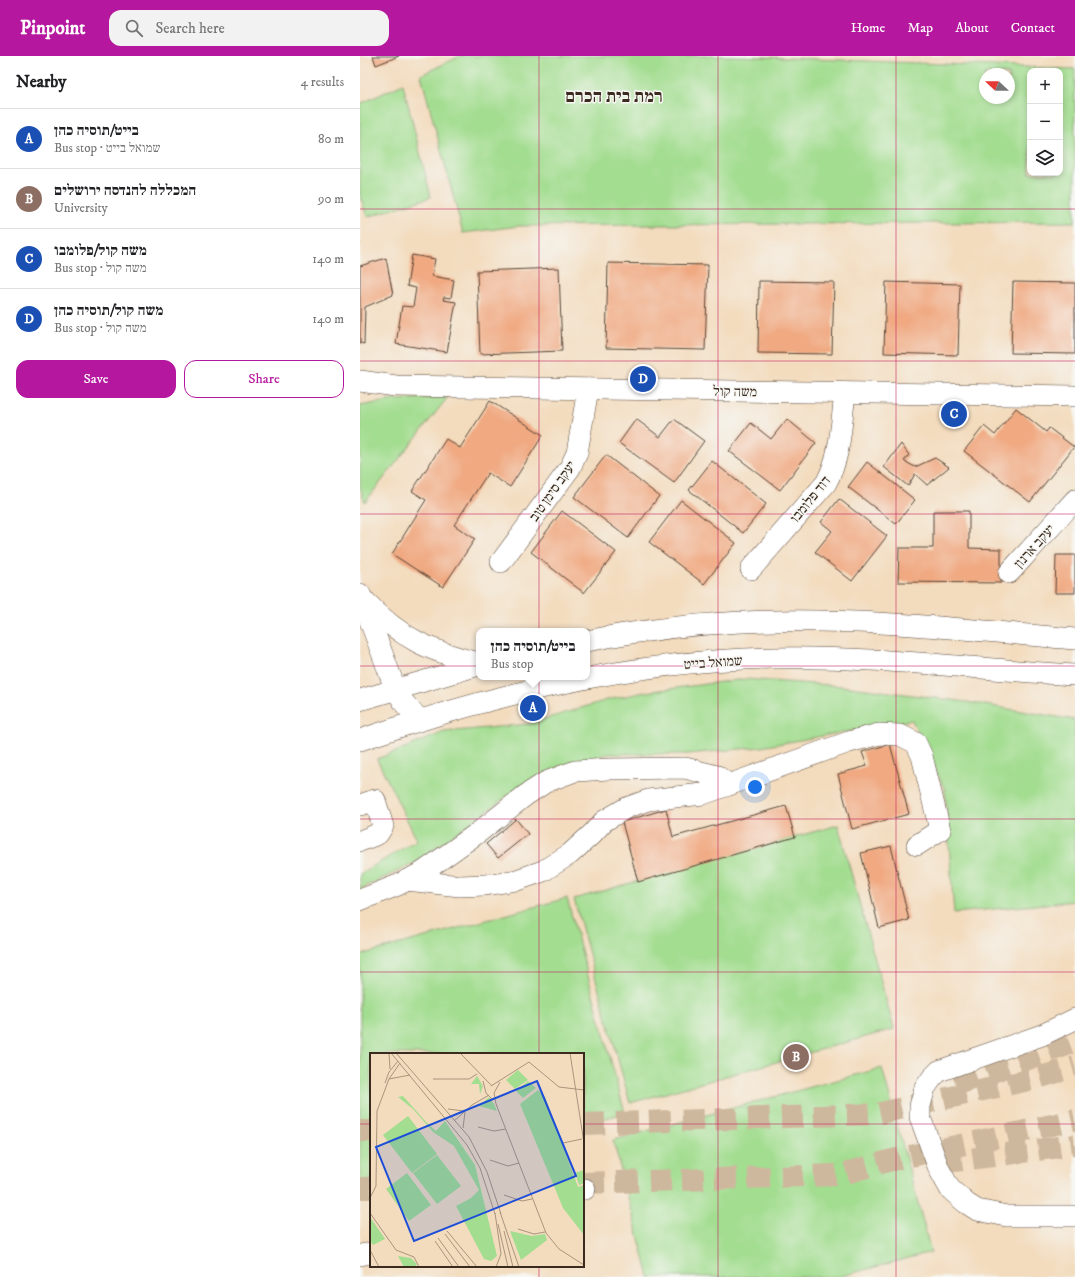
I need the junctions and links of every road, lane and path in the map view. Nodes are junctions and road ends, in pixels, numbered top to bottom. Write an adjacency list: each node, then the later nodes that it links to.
1 (360, 382): 2 (street, משה קול)
2 (396, 386): 3 (street, משה קול); 4 (street, משה קול)
3 (588, 389): 5 (street, משה קול); 8 (street, יעקב סימן טוב)
4 (360, 391)
5 (845, 393): 6 (street, משה קול); 9 (street, דוד פלומבו)
6 (1075, 396)
7 (1075, 500): 10 (street, יעקב ארנון)
8 (501, 562)
9 (751, 569)
10 (1009, 573)
11 (361, 596): 12 (street); 15 (street); 20 (street)
12 (360, 626)
13 (1075, 638): 14 (street)
14 (590, 640)
15 (476, 663)
16 (476, 665): 20 (street)
17 (1075, 675): 18 (street, שמואל בייט)
18 (590, 677)
19 (577, 680): 22 (street, שמואל בייט)
20 (395, 688): 21 (street); 22 (street)
21 (360, 700)
22 (419, 720): 23 (street, שמואל בייט)
23 (360, 740)
24 (729, 785): 27 (street); 28 (street); 28 (street)
25 (360, 805): 26 (street)
26 (360, 842)
27 (917, 845)
28 (407, 880): 29 (street)
29 (360, 900)
30 (1075, 1019): 31 (street)
31 (1075, 1216)
32 (370, 1252): 33 (street)
33 (360, 1255)

